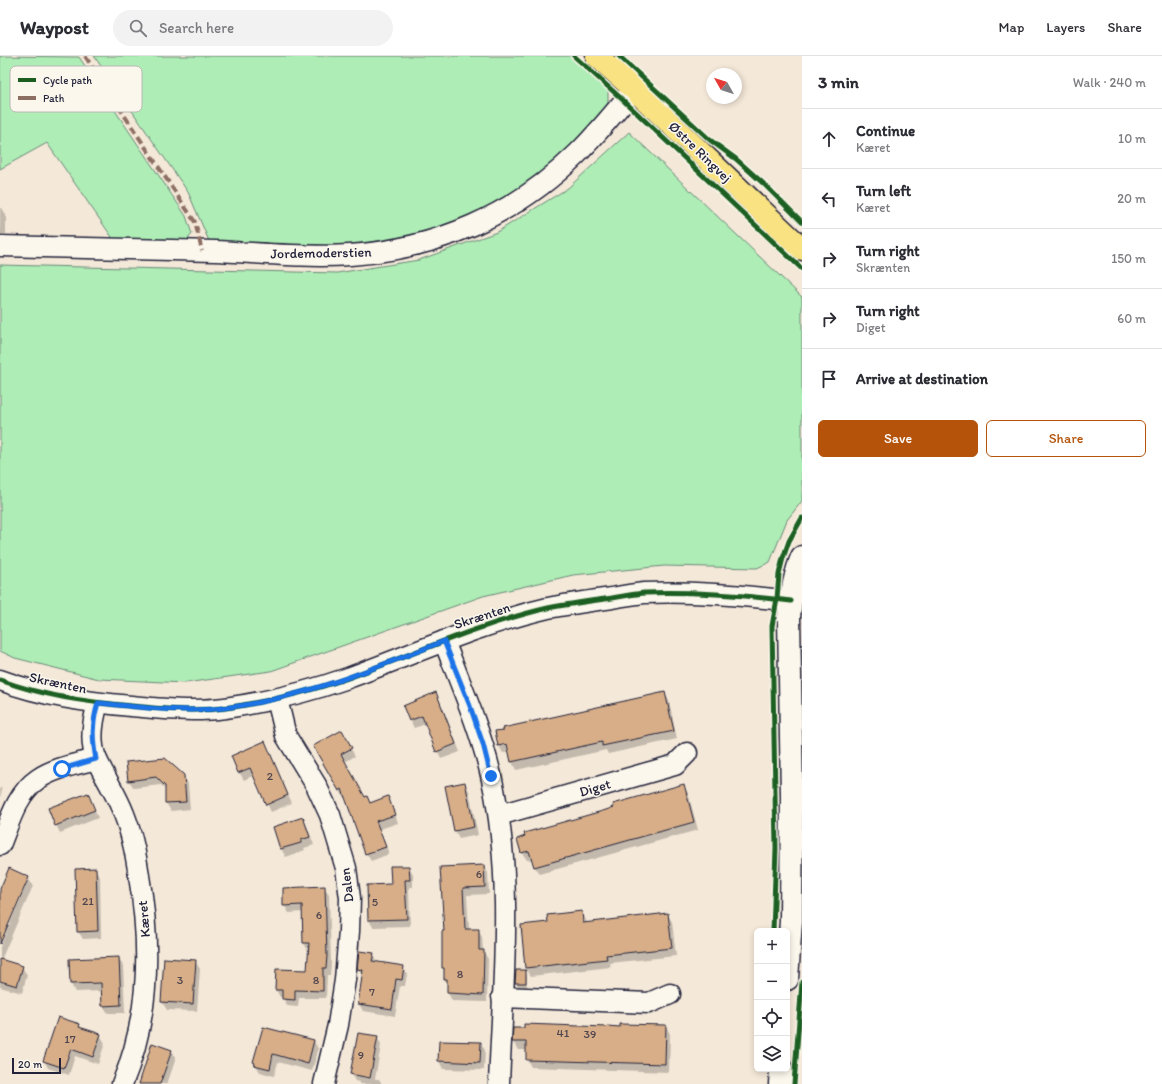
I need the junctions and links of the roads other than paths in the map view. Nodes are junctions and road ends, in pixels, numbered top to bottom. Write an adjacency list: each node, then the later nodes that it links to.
1 (597, 56): 2 (main road, Østre Ringvej)
2 (634, 89): 3 (street, Jordemoderstien); 4 (main road, Østre Ringvej)
3 (0, 246)
4 (802, 249)
5 (802, 557): 6 (street)
6 (791, 601): 7 (street, Skrænten); 15 (street)
7 (444, 641): 9 (street, Skrænten); 13 (street)
8 (0, 680): 10 (street, Skrænten)
9 (277, 699): 10 (street, Skrænten); 20 (street, Dalen)
10 (98, 703): 12 (street, Kæret)
11 (686, 753): 13 (street, Diget)
12 (96, 759): 14 (street); 19 (street, Kæret)
13 (499, 815): 17 (street)
14 (0, 845)
15 (788, 964)
16 (670, 994): 17 (street)
17 (502, 997): 21 (street)
18 (781, 1072): 22 (street)
19 (122, 1084)
20 (324, 1084)
21 (499, 1084)
22 (780, 1084)

